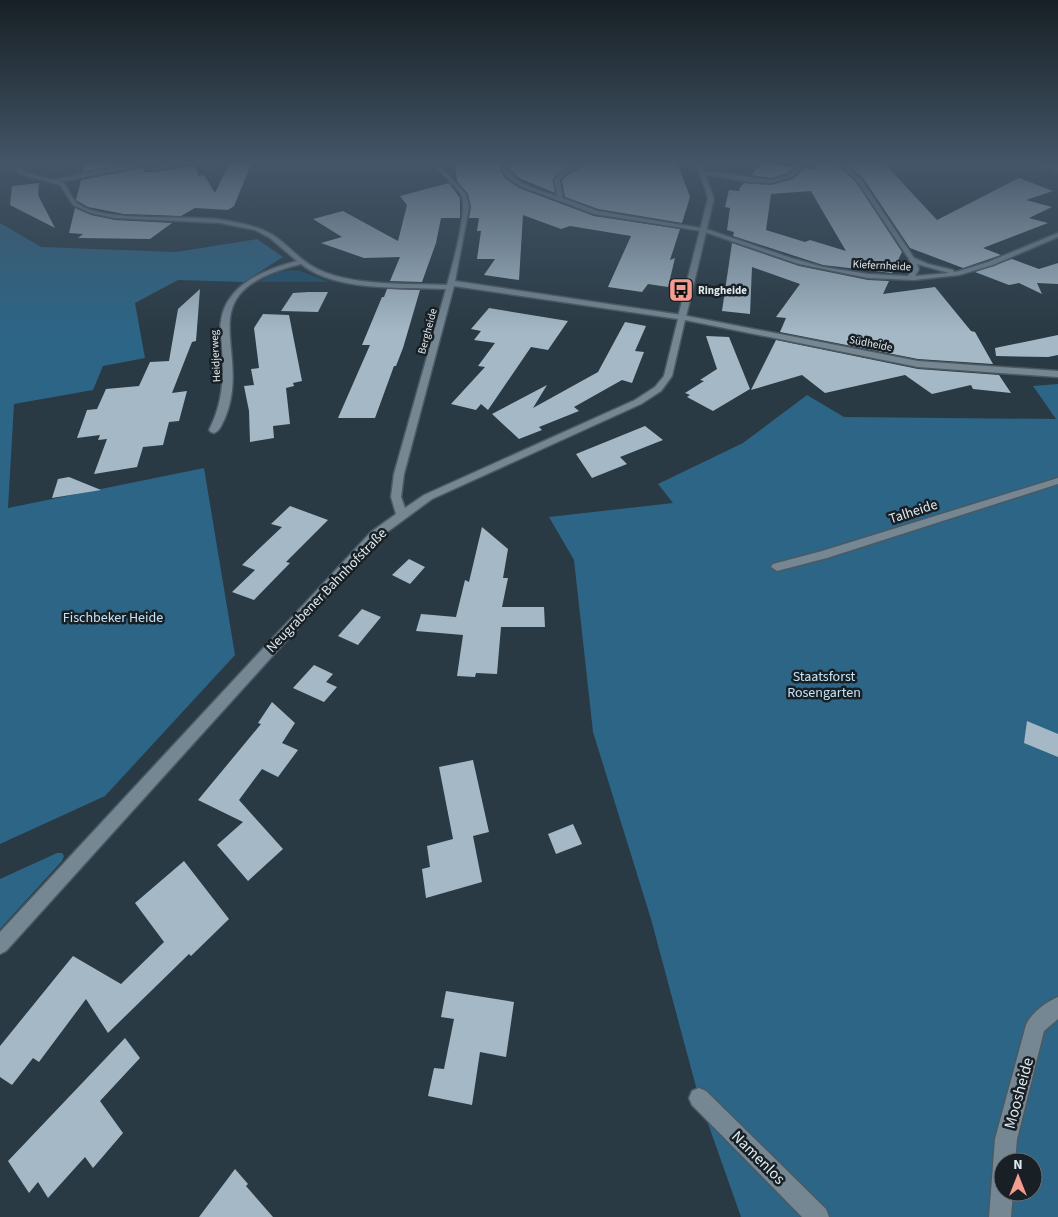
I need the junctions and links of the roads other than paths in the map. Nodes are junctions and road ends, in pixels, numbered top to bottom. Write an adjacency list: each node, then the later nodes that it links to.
1 (179, 219): 9 (street)
2 (465, 219): 12 (street, Bergheide)
3 (624, 219): 6 (street, Kiefernheide)
4 (706, 219): 6 (street, Neugrabener Bahnhofstraße)
5 (885, 219): 8 (street)
6 (703, 230): 11 (street, Kiefernheide); 13 (street, Neugrabener Bahnhofstraße)
7 (1058, 235): 10 (street, Kiefernheide)
8 (912, 259): 10 (street); 11 (street)
9 (301, 262): 12 (street); 15 (street, Heidjerweg)
10 (961, 272): 11 (street, Kiefernheide)
11 (910, 278)
12 (450, 285): 13 (street); 17 (street, Bergheide)
13 (682, 317): 14 (street, Südheide); 17 (street, Neugrabener Bahnhofstraße)
14 (1058, 374)
15 (214, 430)
16 (1058, 480): 18 (street, Talheide)
17 (402, 514): 19 (street, Neugrabener Bahnhofstraße)
18 (777, 567)
19 (0, 946)
20 (1058, 1007): 22 (street, Moosheide)
21 (699, 1098): 24 (street, Namenlos)
22 (1005, 1152)
23 (1001, 1202): 25 (street)
24 (818, 1217)
25 (1000, 1217)

